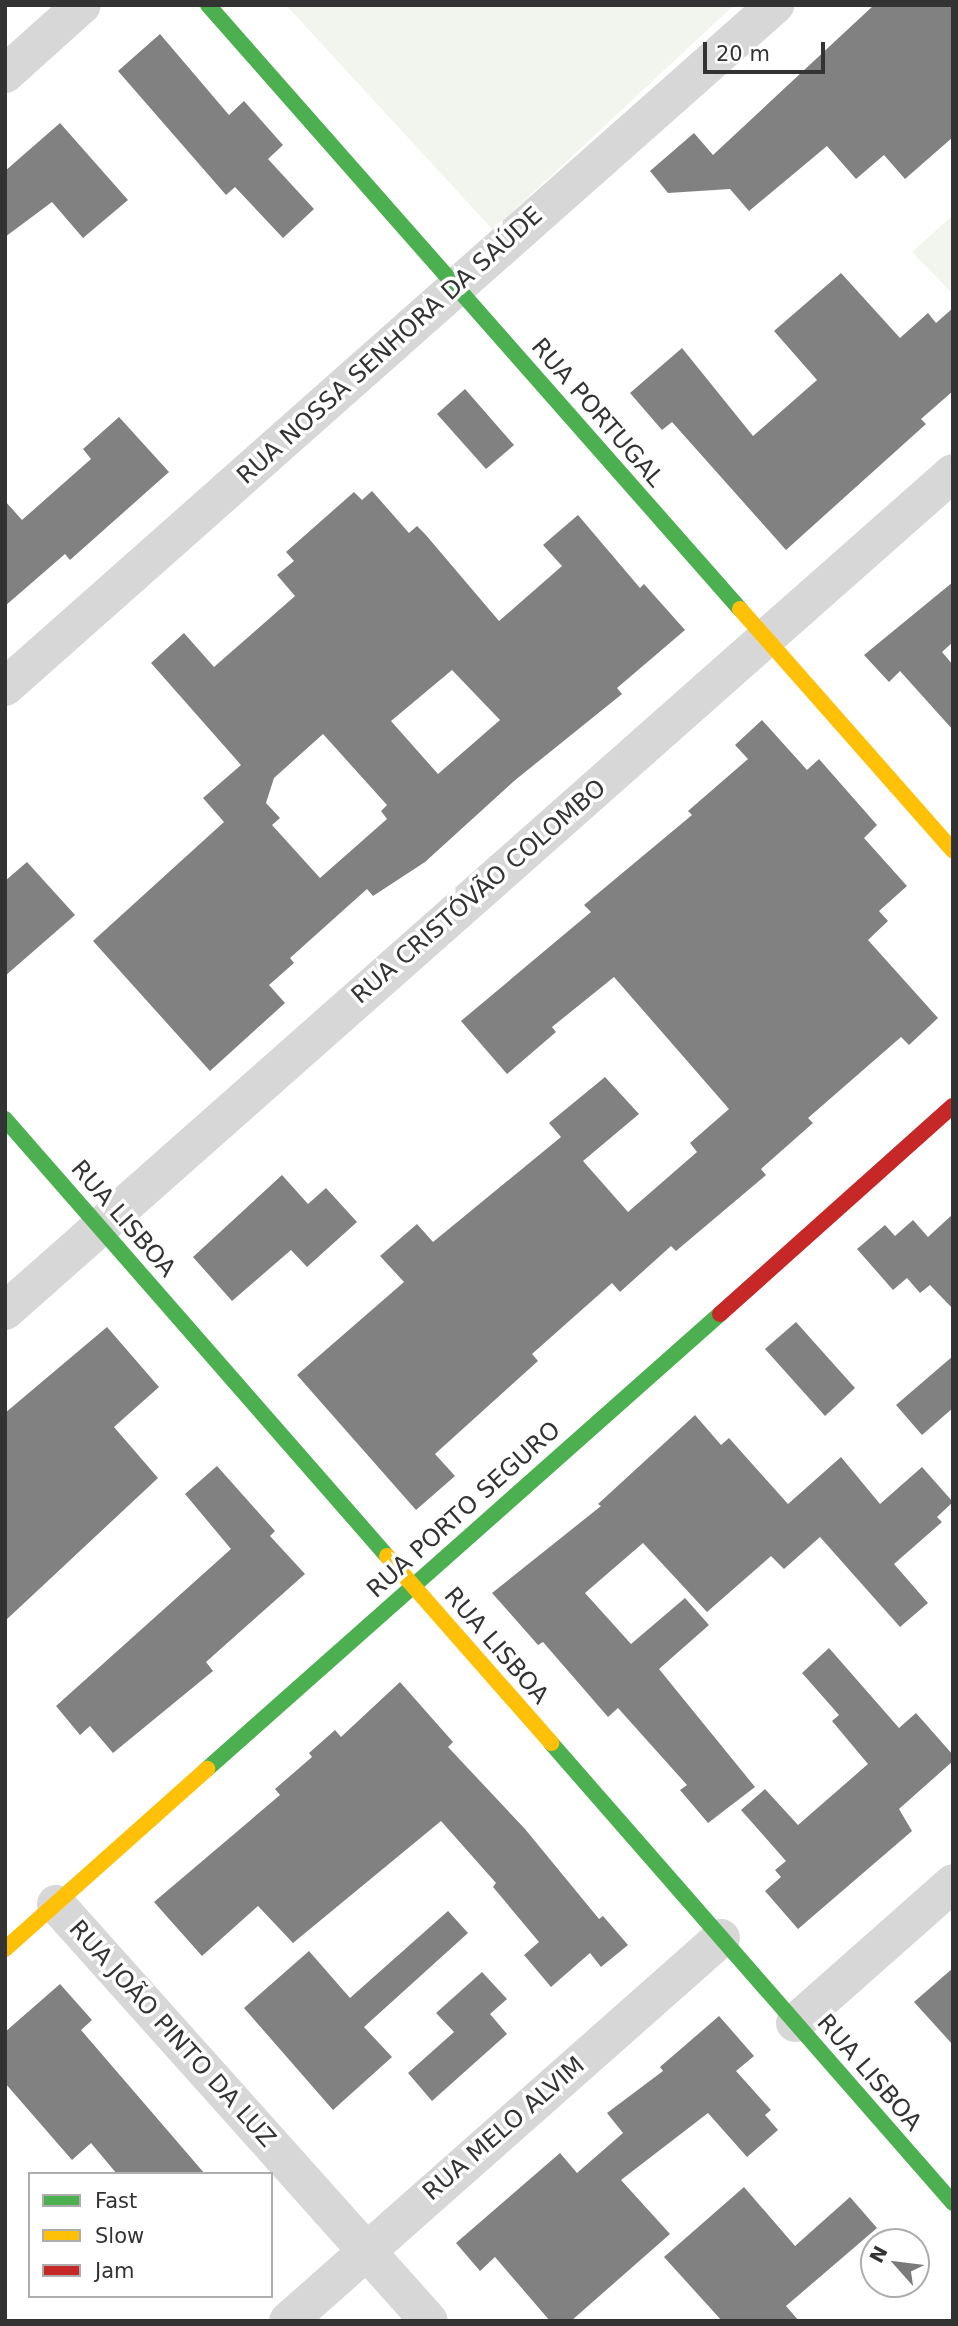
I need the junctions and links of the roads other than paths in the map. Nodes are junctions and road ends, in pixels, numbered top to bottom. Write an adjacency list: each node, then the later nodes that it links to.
1 (82, 5): 4 (street)
2 (208, 5): 5 (street, RUA PORTUGAL)
3 (775, 5): 5 (street, RUA NOSSA SENHORA DA SAÚDE)
4 (5, 74)
5 (457, 288): 7 (street, RUA PORTUGAL); 8 (street, RUA NOSSA SENHORA DA SAÚDE)
6 (953, 473): 7 (street, RUA CRISTÓVÃO COLOMBO)
7 (765, 639): 9 (street, RUA PORTUGAL); 12 (street, RUA CRISTÓVÃO COLOMBO)
8 (5, 687)
9 (953, 851)
10 (953, 1106): 14 (street, RUA PORTO SEGURO)
11 (5, 1119): 12 (street, RUA LISBOA)
12 (100, 1227): 13 (street, RUA CRISTÓVÃO COLOMBO); 14 (street, RUA LISBOA)
13 (5, 1311)
14 (413, 1586): 16 (street, RUA PORTO SEGURO); 17 (street, RUA LISBOA)
15 (953, 1884): 19 (street)
16 (56, 1904): 18 (street, RUA PORTO SEGURO); 21 (street, RUA JOÃO PINTO DA LUZ)
17 (721, 1938): 19 (street, RUA LISBOA); 21 (street, RUA MELO ALVIM)
18 (5, 1949)
19 (795, 2023): 20 (street, RUA LISBOA)
20 (953, 2203)
21 (366, 2251): 22 (street, RUA MELO ALVIM); 23 (street, RUA JOÃO PINTO DA LUZ)
22 (288, 2321)
23 (429, 2321)

